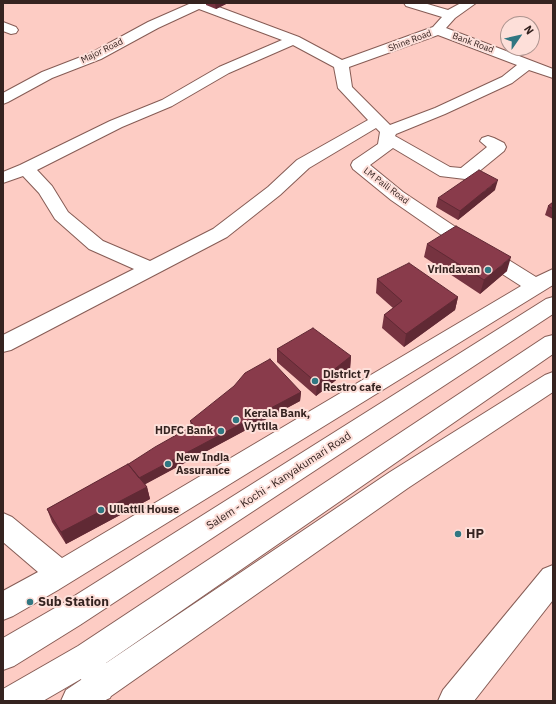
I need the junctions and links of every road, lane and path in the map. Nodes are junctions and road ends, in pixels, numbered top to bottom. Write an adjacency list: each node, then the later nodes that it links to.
1 (410, 3): 4 (main road)
2 (470, 3): 4 (main road, Shine Road)
3 (197, 4): 6 (main road); 10 (main road, Major Road)
4 (450, 15): 5 (main road, Shine Road)
5 (438, 30): 7 (main road, Bank Road); 8 (main road, Shine Road)
6 (294, 40): 8 (main road); 15 (main road)
7 (527, 64): 9 (main road, Bank Road); 11 (main road)
8 (342, 65): 11 (main road)
9 (553, 74)
10 (3, 99)
11 (384, 130): 12 (main road); 13 (main road); 14 (main road, LM Paili Road)
12 (488, 141)
13 (329, 148): 14 (main road); 17 (main road)
14 (359, 165): 18 (main road, LM Paili Road)
15 (26, 169): 16 (main road); 17 (main road)
16 (3, 178)
17 (151, 269): 20 (main road)
18 (547, 289): 23 (main road); 26 (main road, Salem - Kochi - Kanyakumari Road)
19 (553, 343): 27 (main road)
20 (3, 344)
21 (553, 381): 28 (main road)
22 (3, 525): 23 (main road)
23 (59, 573): 25 (main road)
24 (553, 578): 30 (main road)
25 (3, 606)
26 (3, 655)
27 (89, 657): 28 (main road); 29 (main road)
28 (96, 696)
29 (12, 701)
30 (454, 701)

